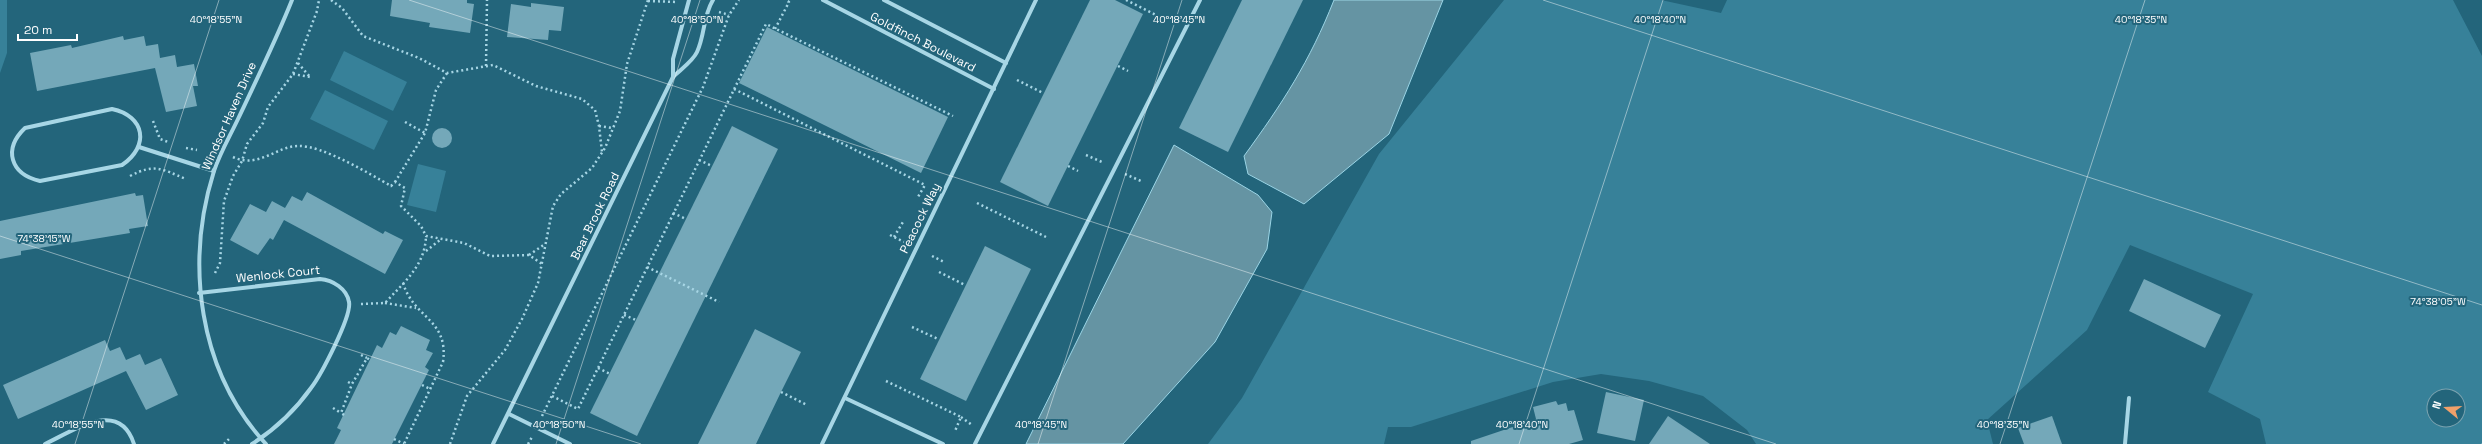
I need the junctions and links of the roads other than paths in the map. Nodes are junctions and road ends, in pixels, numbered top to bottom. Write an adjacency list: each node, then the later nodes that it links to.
1 (292, 0): 12 (street, Windsor Haven Drive)
2 (689, 0): 9 (street)
3 (713, 0): 9 (street, Bear Brook Road)
4 (823, 0): 10 (street, Goldfinch Boulevard)
5 (884, 0): 8 (street, Goldfinch Boulevard)
6 (1036, 0): 8 (street, Peacock Way)
7 (1200, 0): 26 (street)
8 (1006, 63): 10 (street, Peacock Way)
9 (673, 77): 16 (street, Bear Brook Road)
10 (994, 89): 14 (street, Peacock Way)
11 (139, 147): 11 (street); 12 (street)
12 (214, 171): 13 (street, Windsor Haven Drive)
13 (200, 293): 17 (street, Windsor Haven Drive); 17 (street, Wenlock Court)
14 (845, 398): 24 (street, Peacock Way); 25 (street)
15 (2129, 398): 27 (street)
16 (509, 414): 22 (street, Bear Brook Road); 23 (street)
17 (261, 439): 20 (street, Wenlock Court); 21 (street, Windsor Haven Drive)
18 (45, 444): 19 (street)
19 (134, 444)
20 (252, 444)
21 (266, 444)
22 (493, 444)
23 (570, 444)
24 (822, 444)
25 (943, 444)
26 (975, 444)
27 (2125, 444)

